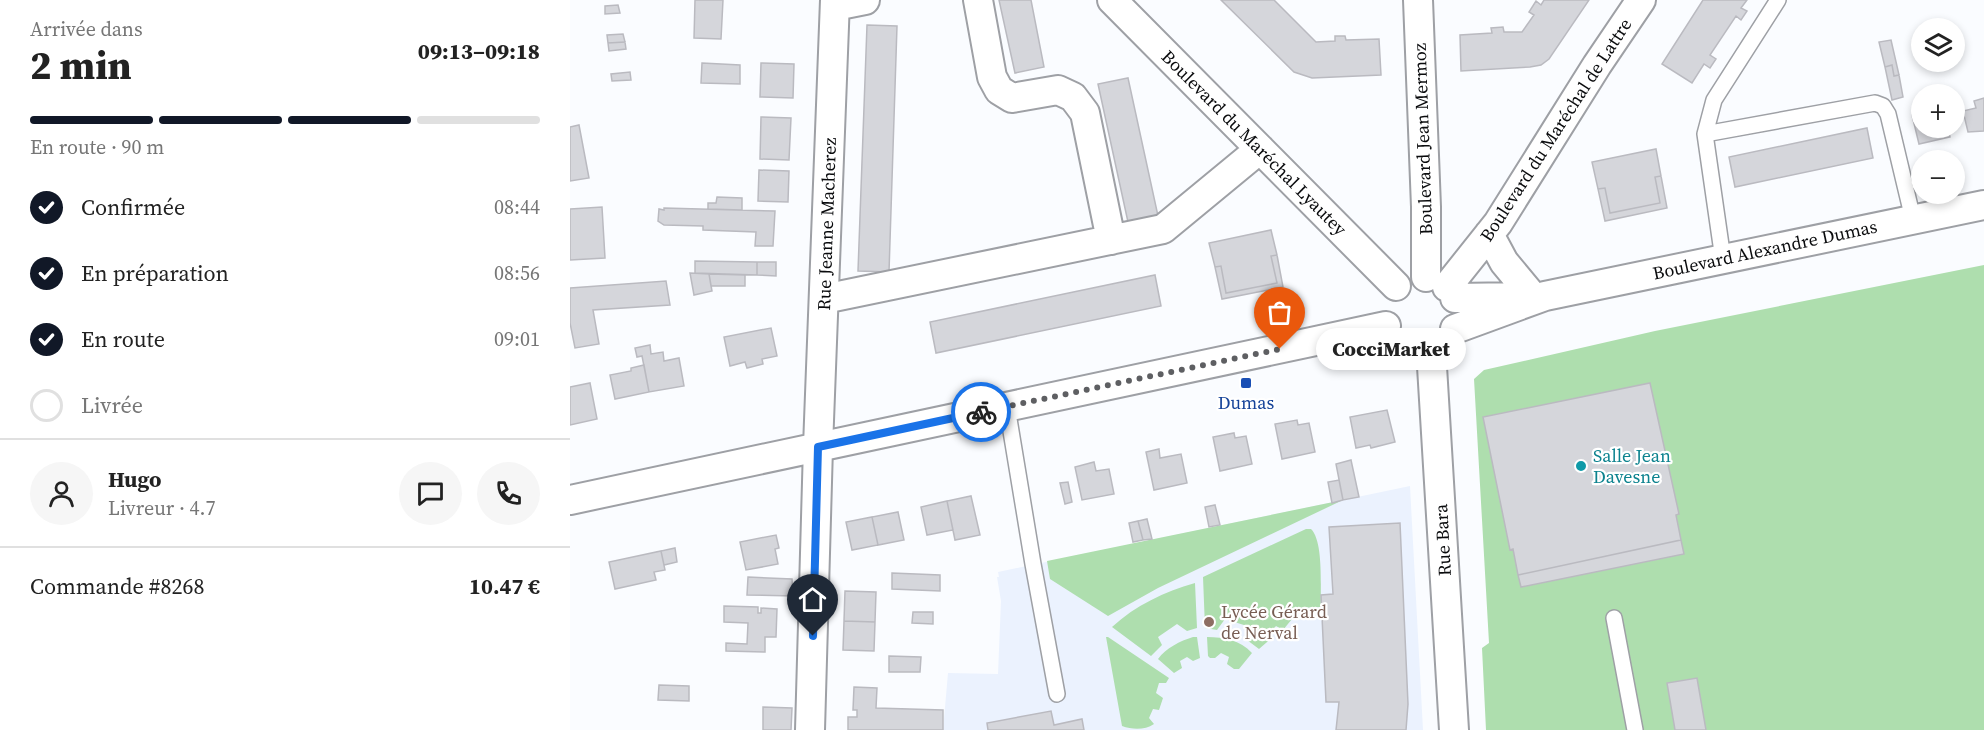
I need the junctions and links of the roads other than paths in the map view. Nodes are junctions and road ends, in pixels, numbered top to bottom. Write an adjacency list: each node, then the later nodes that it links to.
1 (865, 0): 7 (street)
2 (978, 0): 13 (street)
3 (1112, 0): 9 (street, Boulevard du Maréchal Lyautey)
4 (1418, 0): 16 (street, Boulevard Jean Mermoz)
5 (1641, 0): 12 (street, Boulevard du Maréchal de Lattre)
6 (1778, 0): 8 (lane)
7 (835, 3): 18 (street, Rue Jeanne Macherez)
8 (1705, 134): 11 (lane); 14 (lane)
9 (1260, 149): 13 (street); 15 (street, Boulevard du Maréchal Lyautey)
10 (1984, 204): 11 (street, Boulevard Alexandre Dumas)
11 (1913, 219): 14 (street, Boulevard Alexandre Dumas)
12 (1490, 234): 16 (street, Boulevard du Maréchal de Lattre); 17 (street)
13 (1111, 240): 18 (street)
14 (1723, 259): 17 (street, Boulevard Alexandre Dumas)
15 (1396, 286): 16 (street); 19 (street)
16 (1443, 288): 17 (street, Boulevard Alexandre Dumas); 20 (street)
17 (1539, 296): 20 (street, Boulevard Alexandre Dumas)
18 (824, 299): 23 (street, Rue Jeanne Macherez)
19 (1386, 326): 21 (street); 22 (street)
20 (1455, 329): 21 (street)
21 (1431, 350): 28 (street, Rue Bara)
22 (1007, 407): 23 (street); 26 (lane)
23 (818, 447): 24 (street); 27 (street, Rue Jeanne Macherez)
24 (570, 500)
25 (1614, 618): 29 (lane)
26 (1057, 694)
27 (810, 730)
28 (1454, 730)
29 (1635, 730)

